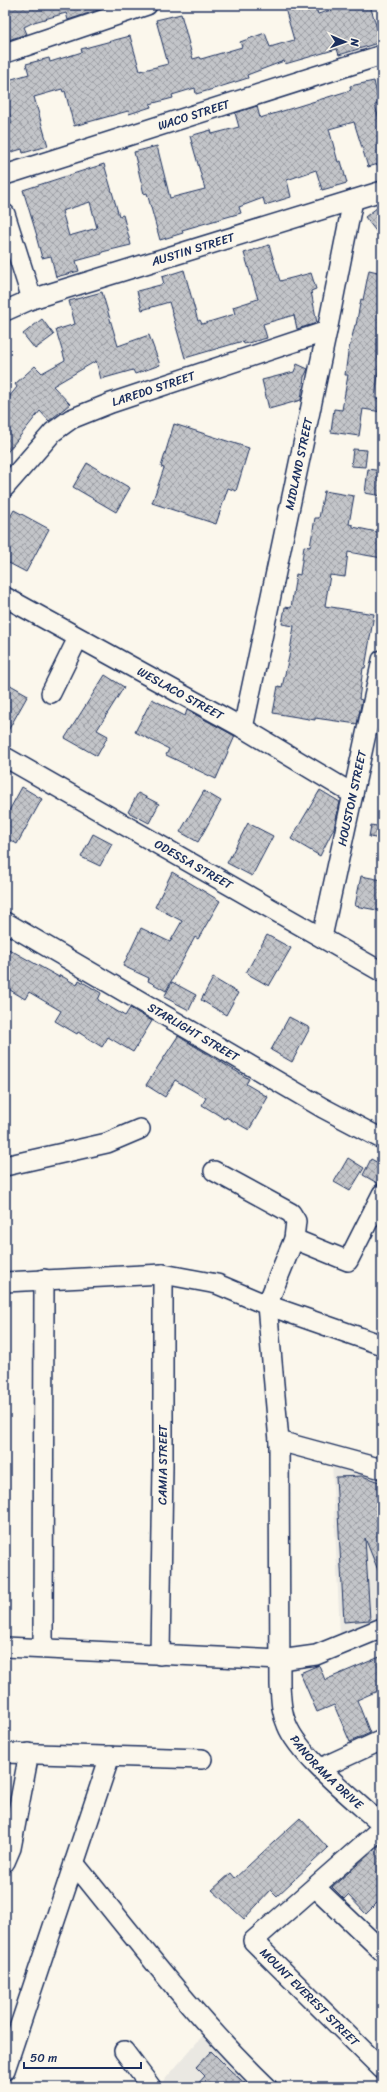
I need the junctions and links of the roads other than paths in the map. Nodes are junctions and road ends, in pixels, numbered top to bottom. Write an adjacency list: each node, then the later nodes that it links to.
1 (147, 5): 2 (street)
2 (5, 53)
3 (382, 55): 4 (street, WACO STREET)
4 (5, 175)
5 (382, 191): 6 (street, AUSTIN STREET)
6 (352, 200): 8 (street, AUSTIN STREET); 10 (street, MIDLAND STREET)
7 (5, 214): 8 (street)
8 (32, 299): 9 (street, AUSTIN STREET)
9 (5, 312)
10 (327, 331): 11 (street, LAREDO STREET); 16 (street, MIDLAND STREET)
11 (5, 487)
12 (5, 597): 13 (street, WESLACO STREET)
13 (78, 638): 15 (street); 16 (street, WESLACO STREET)
14 (382, 660): 18 (street, HOUSTON STREET)
15 (51, 693)
16 (243, 728): 18 (street, WESLACO STREET)
17 (5, 756): 20 (street, ODESSA STREET)
18 (353, 794): 20 (street, HOUSTON STREET)
19 (5, 922): 23 (street, STARLIGHT STREET)
20 (322, 937): 21 (street, ODESSA STREET)
21 (382, 972)
22 (140, 1129): 24 (street)
23 (382, 1139)
24 (5, 1166)
25 (214, 1171): 27 (street)
26 (382, 1194): 27 (street)
27 (294, 1239): 31 (street)
28 (163, 1274): 29 (street); 31 (street); 38 (street, CAMIA STREET)
29 (44, 1279): 30 (street); 37 (street)
30 (5, 1282)
31 (267, 1305): 32 (street); 33 (street)
32 (382, 1345)
33 (279, 1441): 34 (street); 39 (street)
34 (382, 1469)
35 (382, 1628): 39 (street)
36 (5, 1647): 37 (street)
37 (43, 1648): 38 (street)
38 (160, 1655): 39 (street)
39 (280, 1660): 45 (street, PANORAMA DRIVE)
40 (382, 1740): 45 (street)
41 (5, 1753): 42 (street)
42 (29, 1753): 43 (street); 47 (street)
43 (110, 1756): 44 (street); 48 (street)
44 (202, 1759)
45 (321, 1768): 46 (street, PANORAMA DRIVE)
46 (382, 1826): 49 (street)
47 (7, 1853)
48 (74, 1864): 53 (street); 55 (street)
49 (315, 1887): 50 (street); 52 (street, MOUNT EVEREST STREET)
50 (382, 1951)
51 (124, 2051): 54 (street)
52 (382, 2069)
53 (5, 2070)
54 (150, 2087)
55 (266, 2087)

